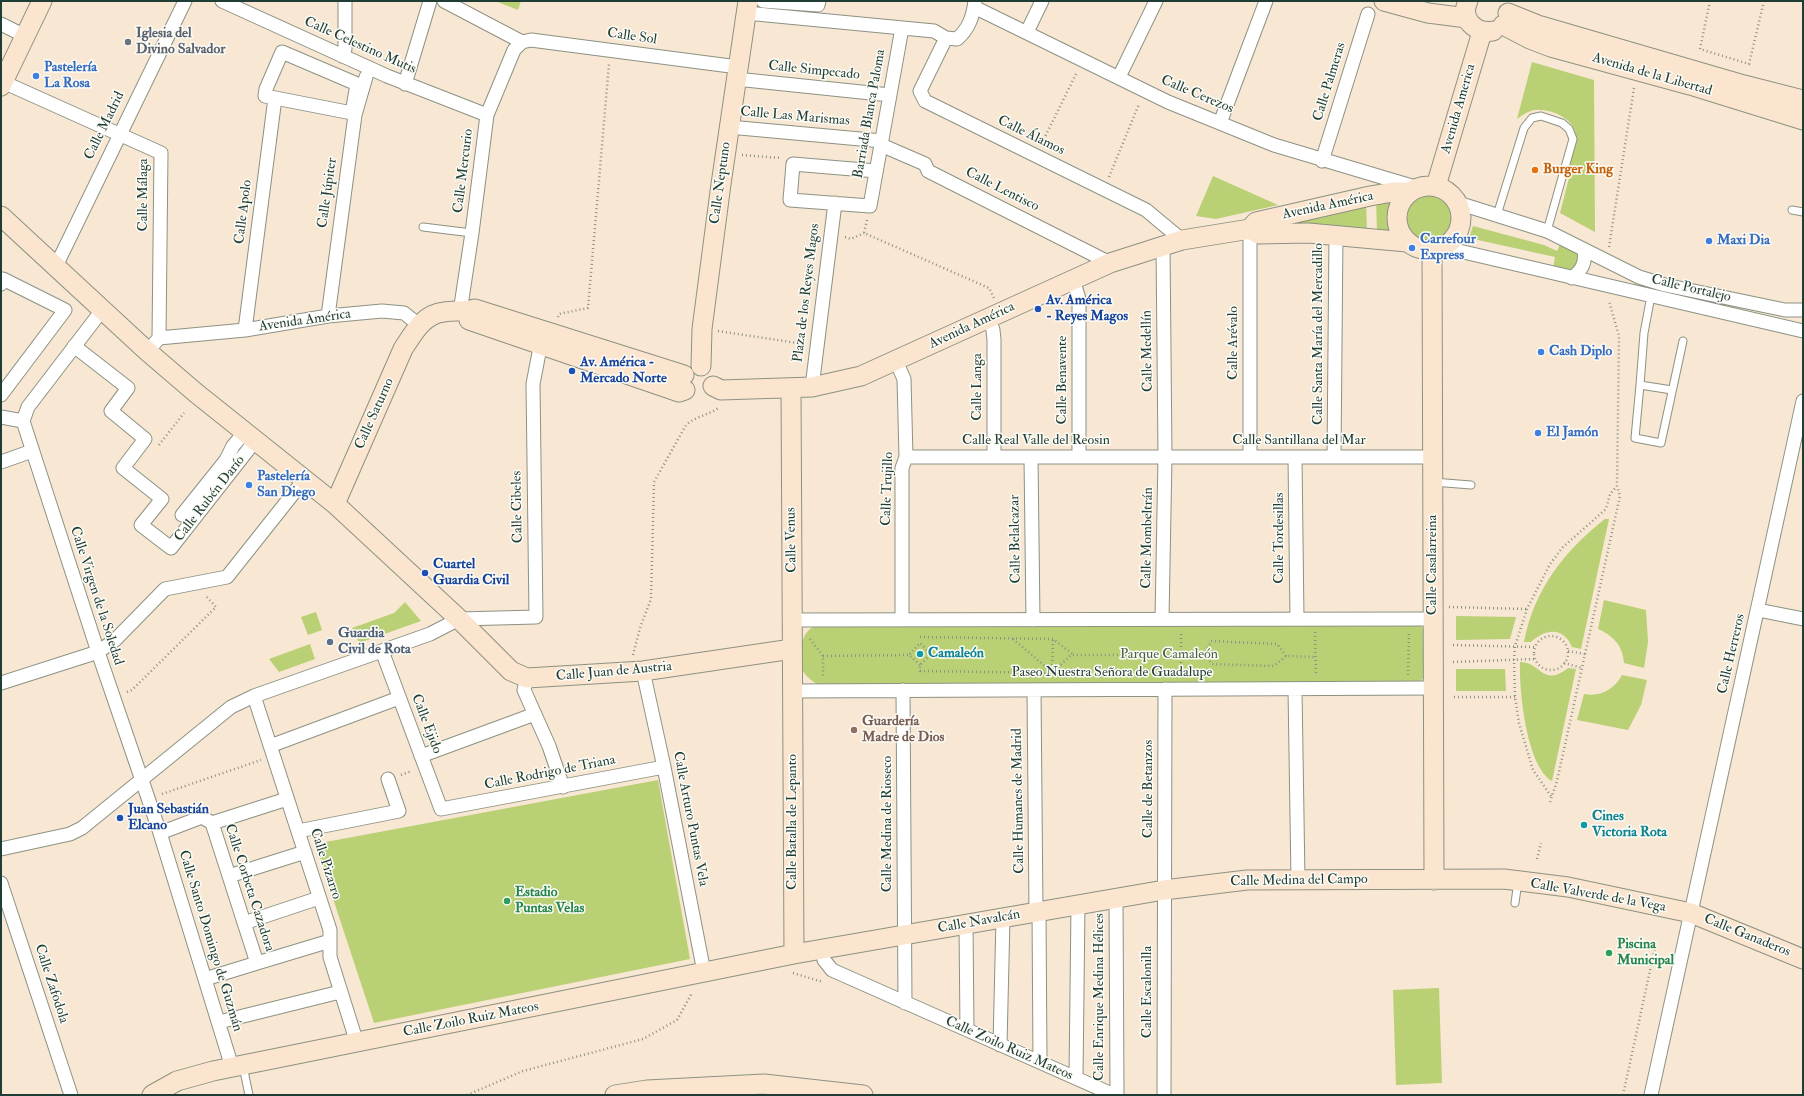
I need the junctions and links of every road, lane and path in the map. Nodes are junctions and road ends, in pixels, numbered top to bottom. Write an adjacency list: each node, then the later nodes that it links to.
1 (42, 1): 24 (street)
2 (185, 1): 44 (street, Calle Madrid)
3 (222, 1): 28 (street, Calle Celestino Mutis)
4 (345, 1): 28 (street)
5 (430, 1): 34 (street)
6 (444, 1): 26 (street)
7 (763, 1): 8 (street)
8 (819, 1)
9 (1042, 1): 22 (street)
10 (1156, 1): 32 (street)
11 (1266, 1): 42 (street)
12 (1384, 1): 17 (street)
13 (1710, 1): 14 (path)
14 (1764, 1)
15 (974, 4): 22 (street, Calle Cerezos); 25 (street)
16 (747, 7): 21 (street); 30 (street, Calle Neptuno)
17 (1467, 10): 23 (street)
18 (1506, 13): 23 (street); 39 (street, Avenida de la Libertad); 41 (street, Avenida de la Libertad)
19 (1368, 14): 49 (street, Calle Palmeras)
20 (1, 24): 24 (street)
21 (902, 28): 25 (street); 37 (street, Barriada Blanca Paloma)
22 (1027, 32): 29 (street, Calle Cerezos)
23 (1482, 32): 51 (street, Avenida America)
24 (25, 36): 33 (street)
25 (946, 38): 47 (street, Calle Álamos)
26 (522, 42): 27 (street, Calle Sol); 40 (street, Calle Mercurio)
27 (611, 50): 30 (street, Calle Sol); 90 (path)
28 (342, 56): 34 (street, Calle Celestino Mutis)
29 (1083, 60): 32 (street, Calle Cerezos); 47 (path)
30 (737, 73): 37 (street, Calle Simpecado); 43 (street, Calle Neptuno)
31 (366, 77): 85 (street, Calle Júpiter)
32 (1119, 78): 36 (street, Calle Cerezos)
33 (2, 84): 44 (street, Calle Málaga)
34 (405, 84): 40 (street, Calle Celestino Mutis)
35 (1634, 88): 73 (path)
36 (1144, 90): 42 (street, Calle Cerezos); 52 (path)
37 (890, 95): 45 (street, Barriada Blanca Paloma)
38 (275, 98): 38 (street); 88 (street, Calle Apolo)
39 (1803, 100)
40 (487, 115): 65 (street, Calle Mercurio)
41 (1803, 120)
42 (1220, 123): 49 (street, Calle Cerezos)
43 (729, 127): 45 (street, Calle Las Marismas); 46 (street, Calle Neptuno)
44 (119, 134): 75 (street, Calle Madrid); 92 (street, Calle Málaga)
45 (881, 143): 50 (street, Barriada Blanca Paloma); 74 (street, Calle Lentisco)
46 (725, 153): 48 (path); 87 (street, Calle Neptuno)
47 (1036, 156): 52 (street, Calle Álamos)
48 (790, 161): 50 (street); 54 (street)
49 (1322, 161): 53 (street, Calle Cerezos)
50 (876, 171): 56 (street, Barriada Blanca Paloma)
51 (1436, 186): 53 (street); 55 (street)
52 (1103, 189): 68 (street, Calle Álamos)
53 (1413, 190): 62 (street, Avenida América); 69 (street)
54 (835, 203): 56 (street); 63 (street, Plaza de los Reyes Magos)
55 (1458, 204): 59 (street, Calle Portalejo); 71 (street)
56 (870, 206): 66 (path)
57 (1792, 210): 58 (lane)
58 (1803, 212)
59 (1497, 215): 64 (street, Calle Portalejo); 64 (lane)
60 (1, 216): 75 (street)
61 (423, 227): 65 (lane)
62 (1250, 229): 67 (street, Avenida América); 68 (street, Avenida América); 114 (street, Calle Arévalo)
63 (831, 231): 66 (path); 94 (street, Plaza de los Reyes Magos)
64 (1547, 231): 72 (street, Calle Portalejo)
65 (472, 233): 83 (street, Calle Mercurio)
66 (864, 233): 84 (path)
67 (1336, 234): 69 (street, Avenida América); 116 (street, Calle Santa María del Mercadillo)
68 (1182, 240): 70 (street, Avenida América)
69 (1407, 242): 71 (street)
70 (1163, 245): 74 (street, Avenida América); 113 (street, Calle Medellín)
71 (1437, 248): 76 (street, Calle Portalejo); 117 (street, Calle Casalarreina)
72 (1584, 250): 76 (street); 82 (street, Calle Portalejo)
73 (1608, 250)
74 (1110, 264): 77 (street, Avenida América)
75 (56, 266): 81 (street)
76 (1572, 278): 79 (street, Calle Portalejo)
77 (1073, 279): 84 (street, Avenida América); 112 (street, Calle Benavente)
78 (1, 284): 103 (street)
79 (1605, 286): 80 (street, Calle Portalejo); 122 (path)
80 (1651, 296): 89 (street, Calle Portalejo); 98 (lane)
81 (103, 308): 92 (street); 93 (street)
82 (1803, 310)
83 (460, 312): 86 (street); 90 (street)
84 (995, 315): 95 (street, Avenida América); 110 (street, Calle Langa)
85 (328, 316): 86 (street, Avenida América); 88 (street, Avenida América)
86 (418, 325): 123 (street, Calle Saturno)
87 (702, 329): 94 (path); 96 (street, Calle Neptuno)
88 (246, 330): 92 (street, Avenida América)
89 (1803, 331)
90 (547, 332): 97 (street); 129 (street, Calle Cibeles)
91 (1683, 341): 102 (lane)
92 (153, 344): 107 (street)
93 (74, 346): 106 (street); 107 (street, Calle Rubén Darío)
94 (817, 346): 99 (street, Plaza de los Reyes Magos)
95 (896, 361): 99 (street, Avenida América); 109 (street, Calle Trujillo)
96 (701, 366): 97 (street); 100 (street)
97 (685, 382): 100 (street)
98 (1640, 385): 102 (lane); 102 (lane)
99 (812, 387): 101 (street, Avenida América)
100 (717, 388): 101 (street, Avenida América); 164 (path)
101 (790, 389): 139 (street, Calle Venus)
102 (1672, 390)
103 (1, 395)
104 (1803, 401): 127 (street, Calle Herreros)
105 (1, 417): 106 (street)
106 (23, 421): 108 (street, Calle Virgen de la Soledad)
107 (250, 436): 119 (street); 124 (street, Calle Rubén Darío)
108 (32, 451): 118 (street); 149 (street, Calle Virgen de la Soledad)
109 (906, 457): 110 (street, Calle Real Valle del Reosin); 135 (street, Calle Trujillo)
110 (994, 457): 111 (street, Calle Real Valle del Reosin)
111 (1031, 457): 112 (street, Calle Real Valle del Reosin); 136 (street, Calle Belalcazar)
112 (1079, 457): 113 (street, Calle Real Valle del Reosin)
113 (1165, 457): 114 (street, Calle Santillana del Mar); 130 (street, Calle Mombeltrán)
114 (1250, 457): 115 (street, Calle Santillana del Mar)
115 (1295, 457): 116 (street, Calle Santillana del Mar); 132 (street, Calle Tordesillas)
116 (1334, 457): 117 (street, Calle Santillana del Mar)
117 (1433, 457): 120 (street, Calle Casalarreina)
118 (1, 462)
119 (304, 480): 123 (street); 125 (street)
120 (1433, 482): 121 (lane); 128 (street, Calle Casalarreina)
121 (1471, 485)
122 (1617, 486): 126 (path); 150 (path)
123 (335, 504): 129 (street)
124 (182, 515)
125 (202, 582): 149 (street); 180 (path)
126 (1527, 610): 128 (path); 144 (path)
127 (1758, 610): 138 (street); 214 (street, Calle Herreros)
128 (1439, 613): 134 (street); 169 (street, Calle Casalarreina)
129 (459, 619): 147 (street); 166 (street, Calle Juan de Austria)
130 (1162, 619): 131 (street); 137 (street)
131 (1181, 619): 132 (street); 153 (path)
132 (1296, 619): 133 (street)
133 (1315, 619): 134 (street); 157 (path)
134 (1410, 619): 168 (path)
135 (902, 620): 136 (street); 139 (street)
136 (1033, 620): 137 (street)
137 (1054, 620): 142 (path)
138 (1803, 620)
139 (793, 624): 146 (street, Calle Venus); 155 (path)
140 (920, 637): 141 (path)
141 (1013, 639): 142 (path); 165 (path)
142 (1053, 639): 152 (path); 165 (path)
143 (1453, 645): 144 (path)
144 (1515, 646): 145 (path); 159 (path)
145 (1535, 647): 148 (path); 158 (path)
146 (792, 649): 164 (street, Calle Juan de Austria); 177 (street, Calle Venus)
147 (382, 651): 179 (street); 183 (street, Calle Ejido)
148 (1568, 651): 150 (path); 161 (path)
149 (98, 652): 167 (street); 180 (street, Calle Virgen de la Soledad)
150 (1585, 654): 162 (path)
151 (909, 655): 151 (path); 155 (path)
152 (1074, 655): 153 (path); 165 (path)
153 (1181, 655): 154 (path); 171 (path)
154 (1204, 655): 156 (path); 156 (path)
155 (823, 656): 178 (path)
156 (1286, 656): 157 (path)
157 (1316, 657): 173 (path)
158 (1535, 659): 159 (path); 161 (path)
159 (1514, 660): 160 (path); 182 (path)
160 (1453, 662)
161 (1564, 664): 162 (path)
162 (1582, 668): 191 (path)
163 (920, 671): 165 (path)
164 (638, 672): 166 (street, Calle Juan de Austria); 187 (street, Calle Arturo Puntas Vela)
165 (1052, 673): 176 (path)
166 (527, 678): 184 (street)
167 (1, 683)
168 (1412, 688): 169 (street, Paseo Nuestra Señora de Guadalupe); 173 (street, Paseo Nuestra Señora de Guadalupe)
169 (1433, 688): 205 (street, Calle Casalarreina)
170 (1165, 689): 171 (street, Paseo Nuestra Señora de Guadalupe); 176 (street, Paseo Nuestra Señora de Guadalupe); 208 (street, Calle de Betanzos)
171 (1181, 689): 172 (street, Paseo Nuestra Señora de Guadalupe)
172 (1295, 689): 173 (street, Paseo Nuestra Señora de Guadalupe); 204 (street)
173 (1317, 689)
174 (903, 690): 175 (street, Paseo Nuestra Señora de Guadalupe); 178 (street, Paseo Nuestra Señora de Guadalupe); 218 (street, Calle Medina de Rioseco)
175 (1034, 690): 176 (street, Paseo Nuestra Señora de Guadalupe); 213 (street, Calle Humanes de Madrid)
176 (1052, 690)
177 (792, 691): 178 (street, Paseo Nuestra Señora de Guadalupe); 222 (street, Calle Batalla de Lepanto)
178 (824, 691)
179 (254, 696): 185 (street, Calle Pizarro); 189 (street)
180 (113, 697): 189 (street, Calle Virgen de la Soledad)
181 (1454, 697): 182 (path)
182 (1515, 697): 191 (path)
183 (399, 698): 185 (street); 186 (street, Calle Ejido)
184 (535, 714): 186 (street); 190 (street)
185 (271, 751): 192 (path); 193 (street, Calle Pizarro)
186 (423, 761): 188 (path); 195 (street, Calle Ejido)
187 (664, 767): 190 (street, Calle Rodrigo de Triana); 225 (street, Calle Arturo Puntas Vela)
188 (388, 779): 197 (street)
189 (141, 780): 192 (street, Calle Santo Domingo de Guzmán); 200 (street)
190 (563, 787): 195 (street, Calle Rodrigo de Triana)
191 (1551, 797): 194 (path)
192 (148, 798): 198 (street, Calle Santo Domingo de Guzmán)
193 (287, 799): 196 (street); 197 (street, Calle Pizarro)
194 (1550, 802)
195 (441, 809)
196 (212, 823): 198 (street, Calle Corbeta Cazadora); 203 (street, Calle Corbeta Cazadora)
197 (298, 831): 201 (street, Calle Pizarro)
198 (160, 833): 227 (street, Calle Santo Domingo de Guzmán)
199 (1541, 843): 202 (path)
200 (1, 849)
201 (305, 852): 203 (street); 209 (street, Calle Pizarro)
202 (1537, 859)
203 (229, 876): 216 (street, Calle Corbeta Cazadora)
204 (1298, 880): 205 (street, Calle Medina del Campo); 208 (street, Calle Medina del Campo)
205 (1434, 880): 206 (street, Calle Valverde de la Vega)
206 (1518, 881): 211 (lane); 214 (street, Calle Valverde de la Vega)
207 (1, 883): 239 (street, Calle Zafodola)
208 (1164, 890): 210 (street, Calle Navalcán); 246 (street, Calle Escalonilla)
209 (319, 898): 216 (street); 219 (street, Calle Pizarro)
210 (1116, 898): 212 (street, Calle Navalcán); 245 (street, Calle Enrique Medina Hélices)
211 (1515, 903)
212 (1078, 905): 213 (street, Calle Navalcán); 238 (street)
213 (1037, 912): 215 (street, Calle Navalcán); 236 (street, Calle Humanes de Madrid)
214 (1691, 913): 223 (street, Calle Ganaderos); 248 (street, Calle Herreros)
215 (1003, 918): 217 (street, Calle Navalcán); 235 (street)
216 (244, 923): 224 (street, Calle Corbeta Cazadora)
217 (966, 924): 218 (street, Calle Navalcán); 233 (street)
218 (904, 935): 221 (street, Calle Navalcán); 231 (street)
219 (330, 941): 224 (street); 229 (street, Calle Pizarro)
220 (1656, 943): 247 (path)
221 (822, 948): 222 (street, Calle Navalcán); 231 (street, Calle Zoilo Ruiz Mateos)
222 (794, 954): 225 (street, Calle Zoilo Ruiz Mateos)
223 (1803, 959)
224 (257, 963): 227 (street, Calle Corbeta Cazadora)
225 (704, 972): 234 (street, Calle Zoilo Ruiz Mateos)
226 (787, 972): 228 (path)
227 (205, 979): 232 (street, Calle Santo Domingo de Guzmán)
228 (826, 983)
229 (340, 992): 232 (street); 234 (street, Calle Pizarro)
230 (695, 992): 242 (path)
231 (905, 1003): 233 (street, Calle Zoilo Ruiz Mateos)
232 (219, 1022): 237 (street, Calle Santo Domingo de Guzmán)
233 (967, 1030): 235 (street, Calle Zoilo Ruiz Mateos)
234 (357, 1043): 237 (street, Calle Zoilo Ruiz Mateos)
235 (1000, 1045): 236 (street, Calle Zoilo Ruiz Mateos)
236 (1040, 1062): 238 (street, Calle Zoilo Ruiz Mateos)
237 (238, 1067): 240 (street, Calle Zoilo Ruiz Mateos); 241 (lane)
238 (1076, 1078): 245 (street, Calle Zoilo Ruiz Mateos)
239 (71, 1095)
240 (152, 1095)
241 (250, 1095)
242 (467, 1095)
243 (615, 1095): 244 (street)
244 (863, 1095)
245 (1116, 1095)
246 (1164, 1095)
247 (1623, 1095)
248 (1651, 1095)

